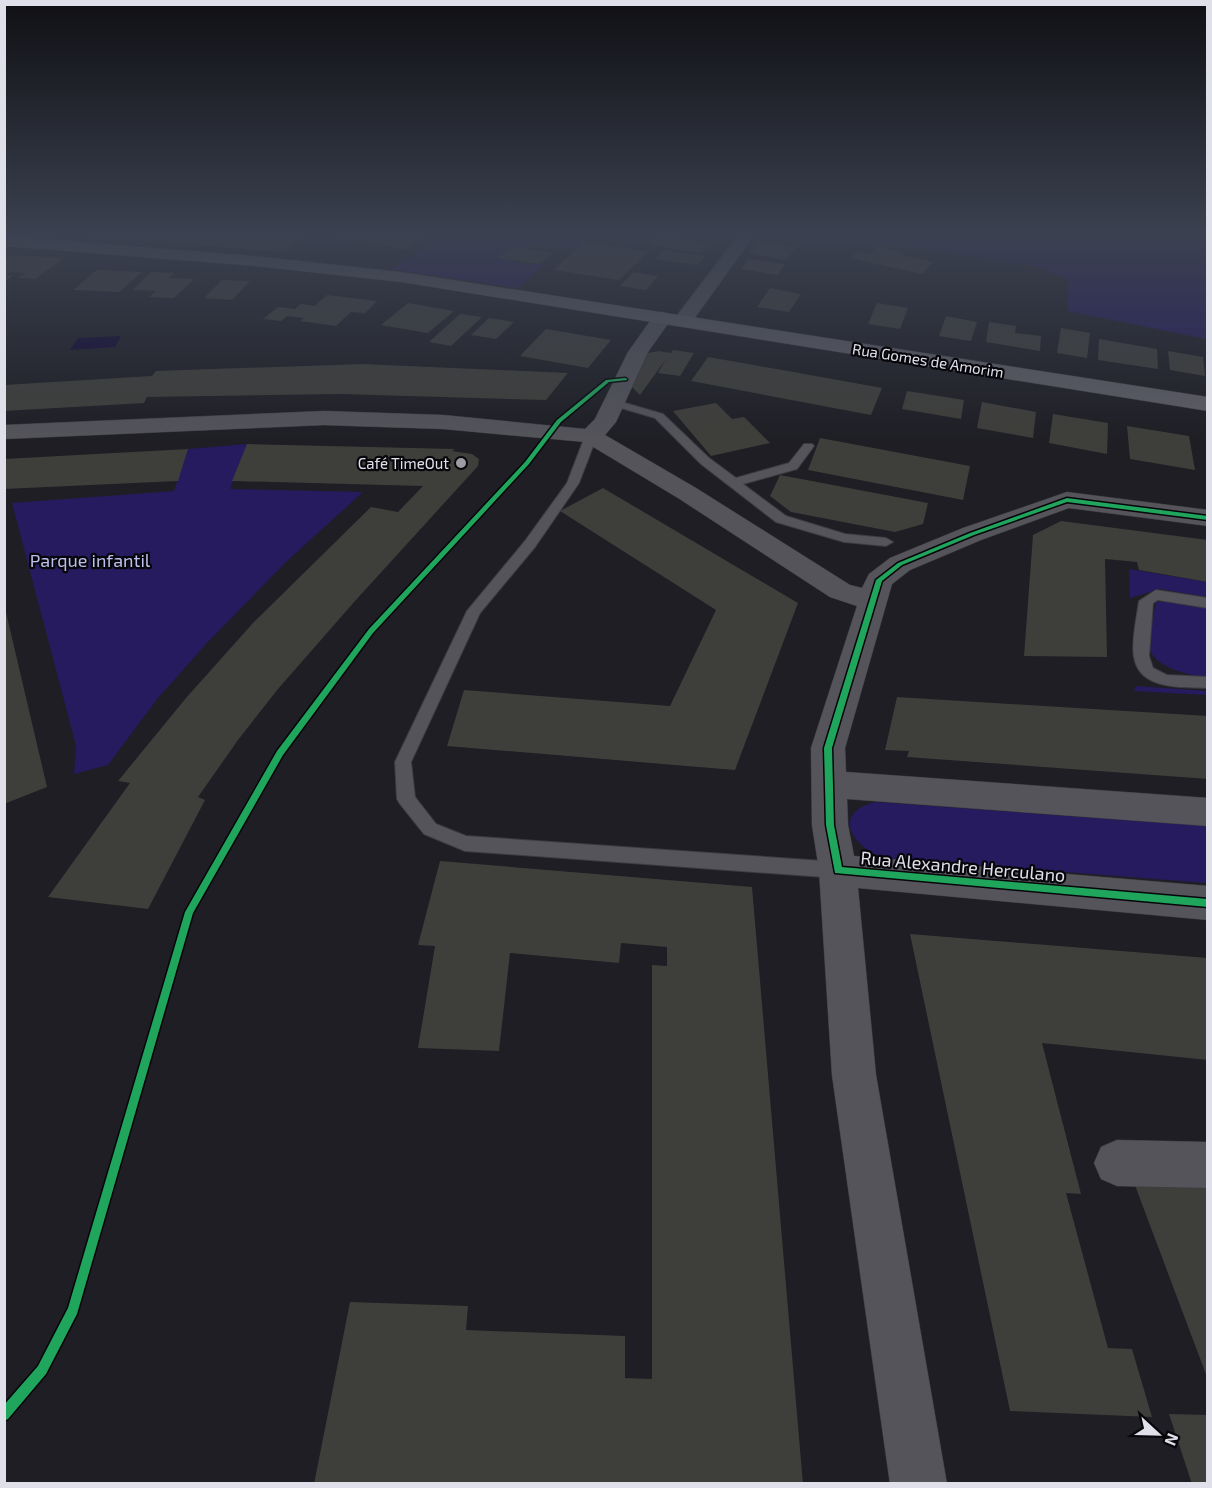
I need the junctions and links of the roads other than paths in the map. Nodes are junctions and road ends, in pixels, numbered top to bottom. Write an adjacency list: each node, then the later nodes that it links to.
1 (564, 303): 3 (main road, Rua Gomes de Amorim)
2 (686, 303): 3 (street)
3 (672, 320): 4 (street); 5 (main road, Rua Gomes de Amorim)
4 (615, 404): 7 (street); 9 (lane)
5 (1208, 404)
6 (4, 432): 7 (street)
7 (591, 436): 12 (street); 17 (lane)
8 (808, 446): 9 (lane)
9 (733, 483): 11 (lane)
10 (1208, 518): 12 (street, Rua Alexandre Herculano)
11 (886, 542)
12 (872, 601): 15 (street, Rua Alexandre Herculano)
13 (1208, 603): 14 (lane)
14 (1208, 683)
15 (828, 784): 16 (street); 17 (street, Rua Alexandre Herculano)
16 (1208, 812)
17 (838, 870): 18 (street, Rua Alexandre Herculano); 21 (street)
18 (1208, 903)
19 (1117, 1164): 20 (street)
20 (1208, 1165)
21 (919, 1484)

